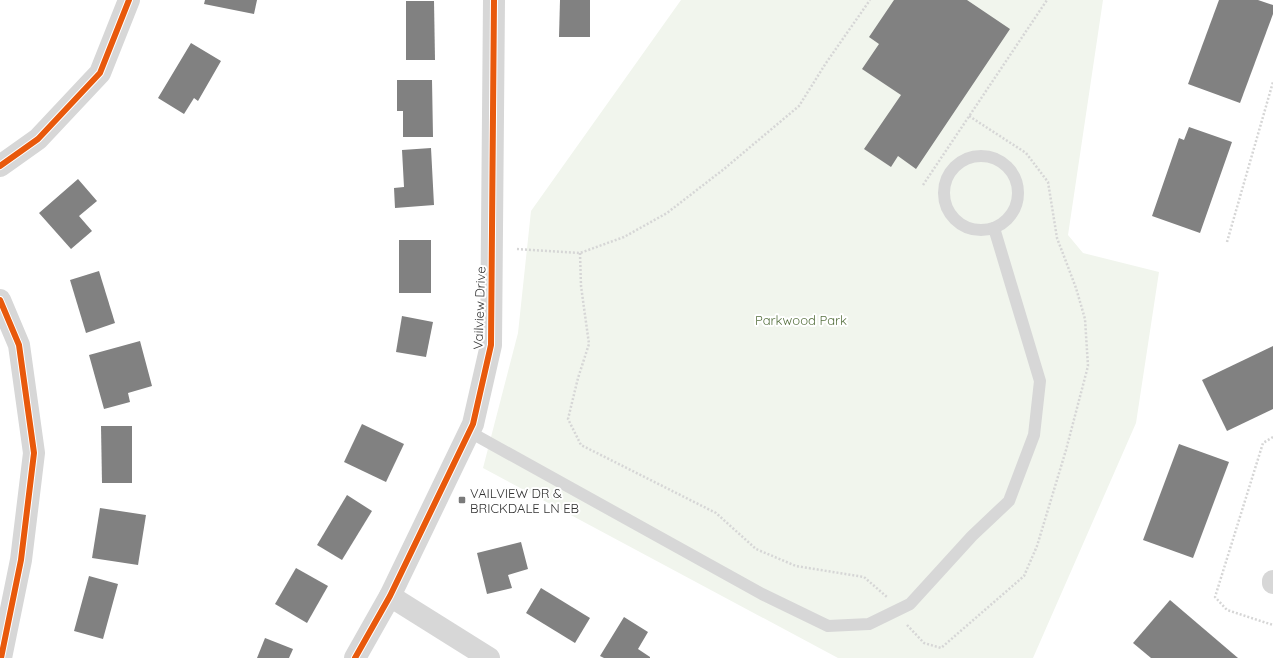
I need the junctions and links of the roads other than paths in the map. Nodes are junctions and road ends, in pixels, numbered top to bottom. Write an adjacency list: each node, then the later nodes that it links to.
1 (129, 0): 3 (street)
2 (494, 0): 6 (street, Vailview Drive)
3 (0, 166)
4 (994, 228): 4 (lane); 6 (lane)
5 (0, 300): 8 (street)
6 (468, 431): 7 (street, Vailview Drive)
7 (390, 596): 9 (street, Vailview Drive); 10 (street)
8 (1, 658)
9 (355, 658)
10 (489, 658)

